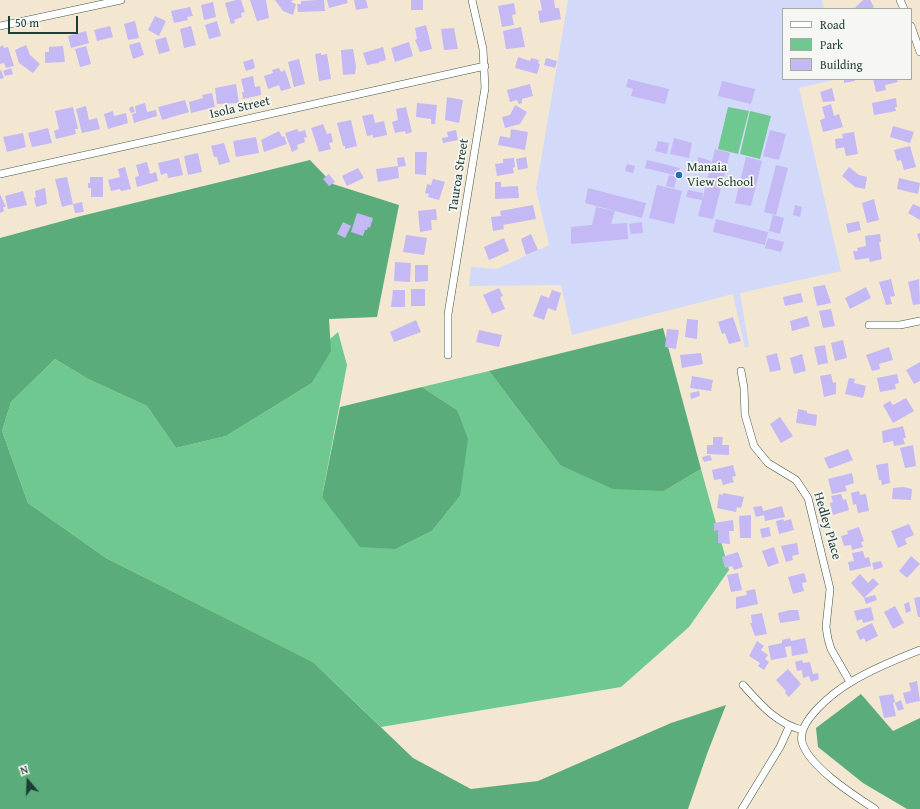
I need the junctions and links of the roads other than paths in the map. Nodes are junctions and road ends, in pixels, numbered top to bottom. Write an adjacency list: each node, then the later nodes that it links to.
1 (121, 0): 3 (street)
2 (472, 0): 6 (street, Tauroa Street)
3 (0, 26)
4 (912, 29): 5 (street)
5 (920, 52)
6 (485, 66): 7 (street, Isola Street); 10 (street, Tauroa Street)
7 (0, 174)
8 (920, 321): 9 (street)
9 (869, 325)
10 (448, 355)
11 (740, 371): 13 (street, Hedley Place)
12 (920, 650): 13 (street)
13 (850, 682): 16 (street)
14 (743, 685): 15 (street)
15 (789, 727): 16 (street); 17 (street)
16 (802, 730): 18 (street)
17 (742, 809)
18 (875, 809)

